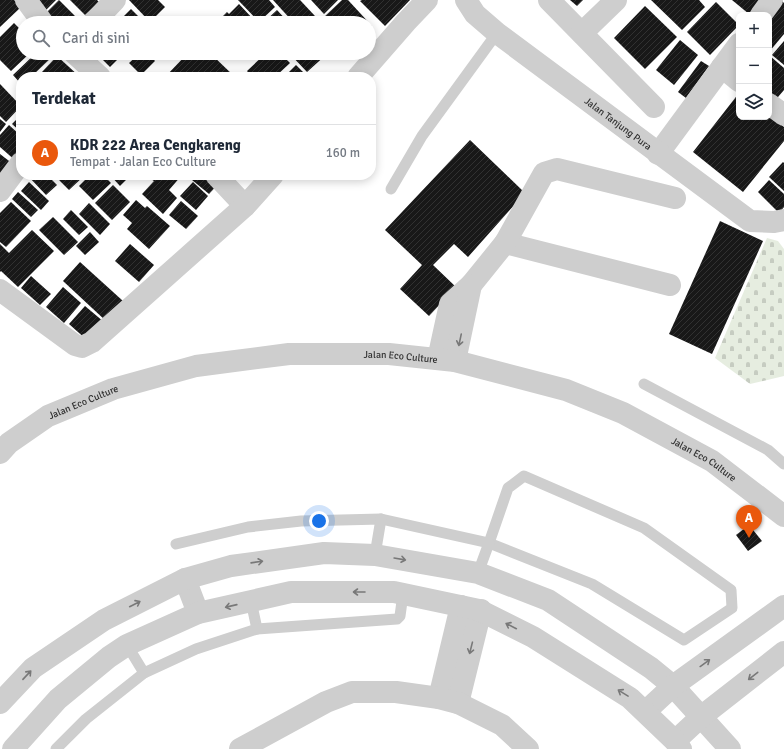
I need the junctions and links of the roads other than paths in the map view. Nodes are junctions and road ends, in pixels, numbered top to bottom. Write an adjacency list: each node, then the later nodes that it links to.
1 (26, 0): 9 (street)
2 (115, 0): 10 (street)
3 (427, 0): 14 (street)
4 (466, 0): 11 (street, Jalan Tanjung Pura)
5 (549, 0): 12 (street)
6 (616, 0): 12 (street)
7 (772, 0): 8 (street)
8 (763, 12)
9 (38, 16)
10 (100, 16)
11 (497, 33): 24 (street, Jalan Tanjung Pura); 28 (lane)
12 (582, 33): 22 (street)
13 (736, 48): 17 (street)
14 (376, 56)
15 (82, 60): 18 (street)
16 (373, 60): 19 (street)
17 (722, 67): 20 (street); 24 (street)
18 (95, 72)
19 (362, 72)
20 (736, 78)
21 (772, 106): 23 (street)
22 (654, 107)
23 (784, 115)
24 (658, 154): 32 (street, Jalan Tanjung Pura)
25 (16, 170): 29 (street)
26 (221, 180): 31 (street)
27 (268, 180): 31 (street)
28 (391, 190)
29 (0, 191)
30 (675, 198): 33 (street)
31 (245, 206): 35 (street)
32 (784, 220)
33 (505, 243): 34 (street); 36 (street)
34 (670, 285)
35 (0, 290)
36 (447, 360): 38 (street, Jalan Eco Culture); 40 (street, Jalan Eco Culture)
37 (644, 384): 39 (lane)
38 (0, 453)
39 (784, 464)
40 (784, 516)
41 (381, 519): 42 (lane); 43 (lane); 44 (lane)
42 (489, 543): 42 (lane); 45 (lane)
43 (176, 544)
44 (376, 555): 45 (street, one-way to 45); 46 (street, one-way to 44)
45 (478, 573): 56 (street)
46 (185, 579): 51 (street); 58 (street, one-way to 46)
47 (403, 594): 48 (street, one-way to 48); 50 (street); 52 (lane)
48 (251, 601): 51 (street, one-way to 51); 52 (lane)
49 (784, 606): 56 (street, one-way to 49)
50 (471, 608): 57 (street); 59 (street, one-way to 50)
51 (198, 613): 53 (street)
52 (257, 629): 55 (lane)
53 (127, 645): 55 (lane); 62 (street)
54 (784, 652): 60 (street, one-way to 60)
55 (144, 672): 63 (lane)
56 (673, 686): 59 (street); 60 (street)
57 (449, 700): 64 (street); 65 (street)
58 (0, 703)
59 (646, 711): 61 (street)
60 (702, 716): 61 (street); 66 (street)
61 (678, 745)
62 (13, 749)
63 (56, 749)
64 (240, 749)
65 (528, 749)
66 (730, 749)

